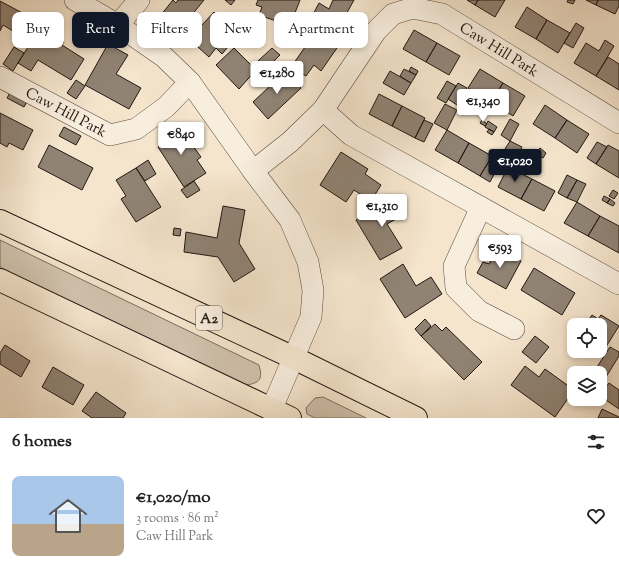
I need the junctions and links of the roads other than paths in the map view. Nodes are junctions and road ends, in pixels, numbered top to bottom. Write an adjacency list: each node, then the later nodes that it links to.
1 (75, 0): 3 (street)
2 (139, 0): 4 (street)
3 (96, 12)
4 (129, 12)
5 (129, 33): 7 (street)
6 (0, 77): 7 (street, Caw Hill Park)
7 (190, 82): 10 (street)
8 (323, 110): 9 (street, Caw Hill Park); 10 (street, Caw Hill Park); 11 (street)
9 (619, 123)
10 (253, 171): 16 (street)
11 (481, 207): 14 (street); 15 (street)
12 (0, 221): 16 (highway, A2)
13 (0, 280): 17 (highway)
14 (619, 284)
15 (514, 329)
16 (294, 358): 17 (street); 18 (highway, A2)
17 (281, 413)
18 (416, 418)

